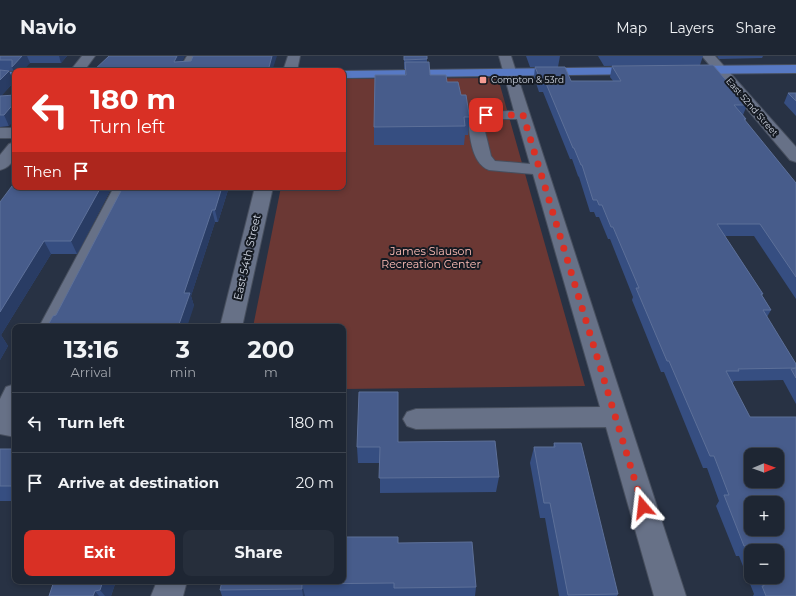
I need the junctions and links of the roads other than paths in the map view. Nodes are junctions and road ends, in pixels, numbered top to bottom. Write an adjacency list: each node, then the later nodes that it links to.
1 (89, 56): 6 (street)
2 (193, 56): 7 (street)
3 (294, 56): 8 (street)
4 (708, 56): 12 (street, East 52nd Street)
5 (508, 64): 10 (main road); 13 (main road); 16 (street)
6 (79, 68)
7 (187, 68)
8 (291, 68)
9 (796, 69): 12 (main road)
10 (658, 70)
11 (673, 70): 12 (main road)
12 (720, 70): 20 (street, East 52nd Street)
13 (346, 74)
14 (0, 76): 15 (main road)
15 (12, 76)
16 (523, 115): 22 (street); 22 (street)
17 (0, 133): 18 (street)
18 (12, 133)
19 (12, 151): 21 (street)
20 (796, 158)
21 (0, 166)
22 (540, 170): 28 (street)
23 (121, 190): 25 (street)
24 (263, 190): 26 (street, East 54th Street)
25 (52, 324)
26 (232, 324)
27 (12, 400): 30 (street)
28 (616, 417): 29 (street); 33 (street)
29 (416, 419)
30 (12, 427)
31 (171, 584): 32 (street)
32 (168, 596)
33 (670, 596)

